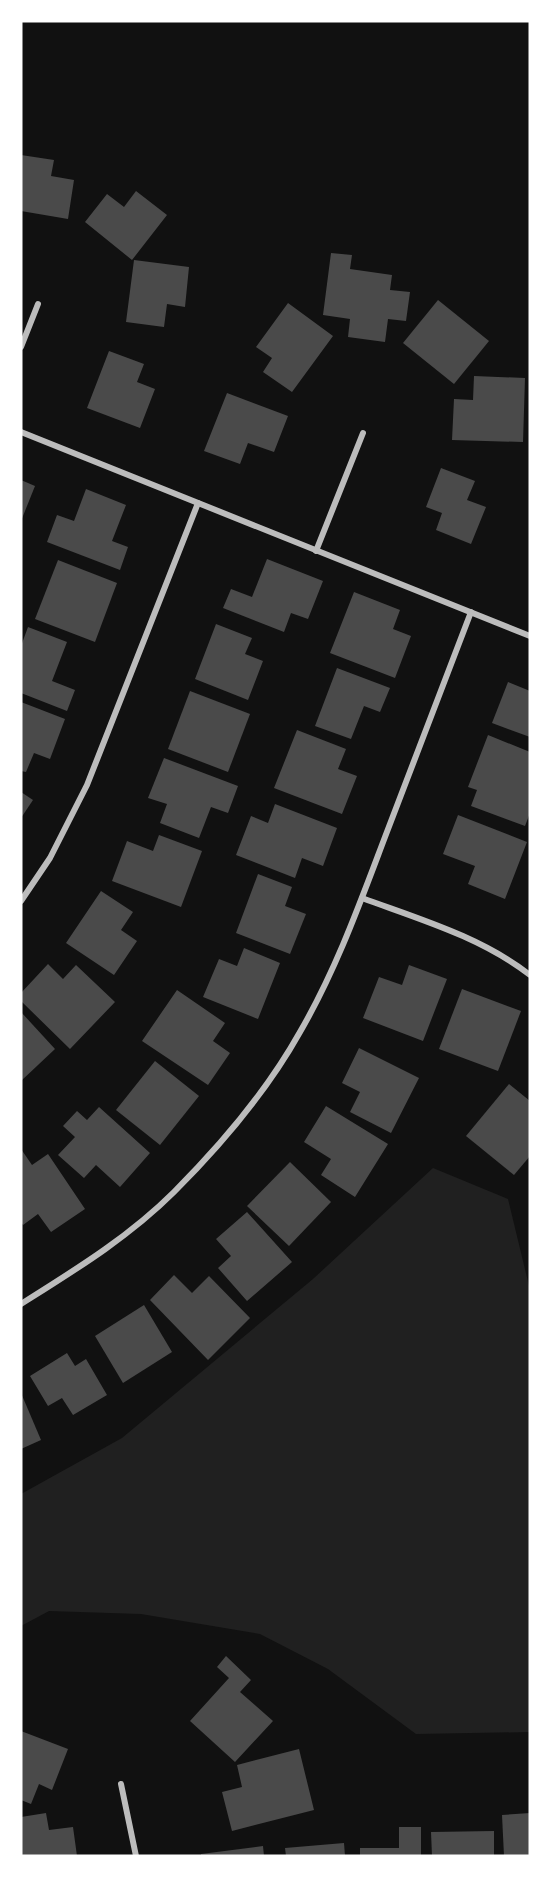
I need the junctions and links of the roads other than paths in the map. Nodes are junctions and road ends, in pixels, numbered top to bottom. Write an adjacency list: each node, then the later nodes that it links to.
1 (38, 304): 2 (street)
2 (21, 347)
3 (21, 432): 5 (street)
4 (363, 433): 6 (street)
5 (198, 503): 6 (street); 10 (street)
6 (316, 551): 7 (street)
7 (471, 612): 8 (street); 9 (street)
8 (530, 636)
9 (362, 898): 11 (street); 12 (street)
10 (21, 901)
11 (530, 975)
12 (21, 1304)
13 (121, 1784): 14 (street)
14 (136, 1856)

